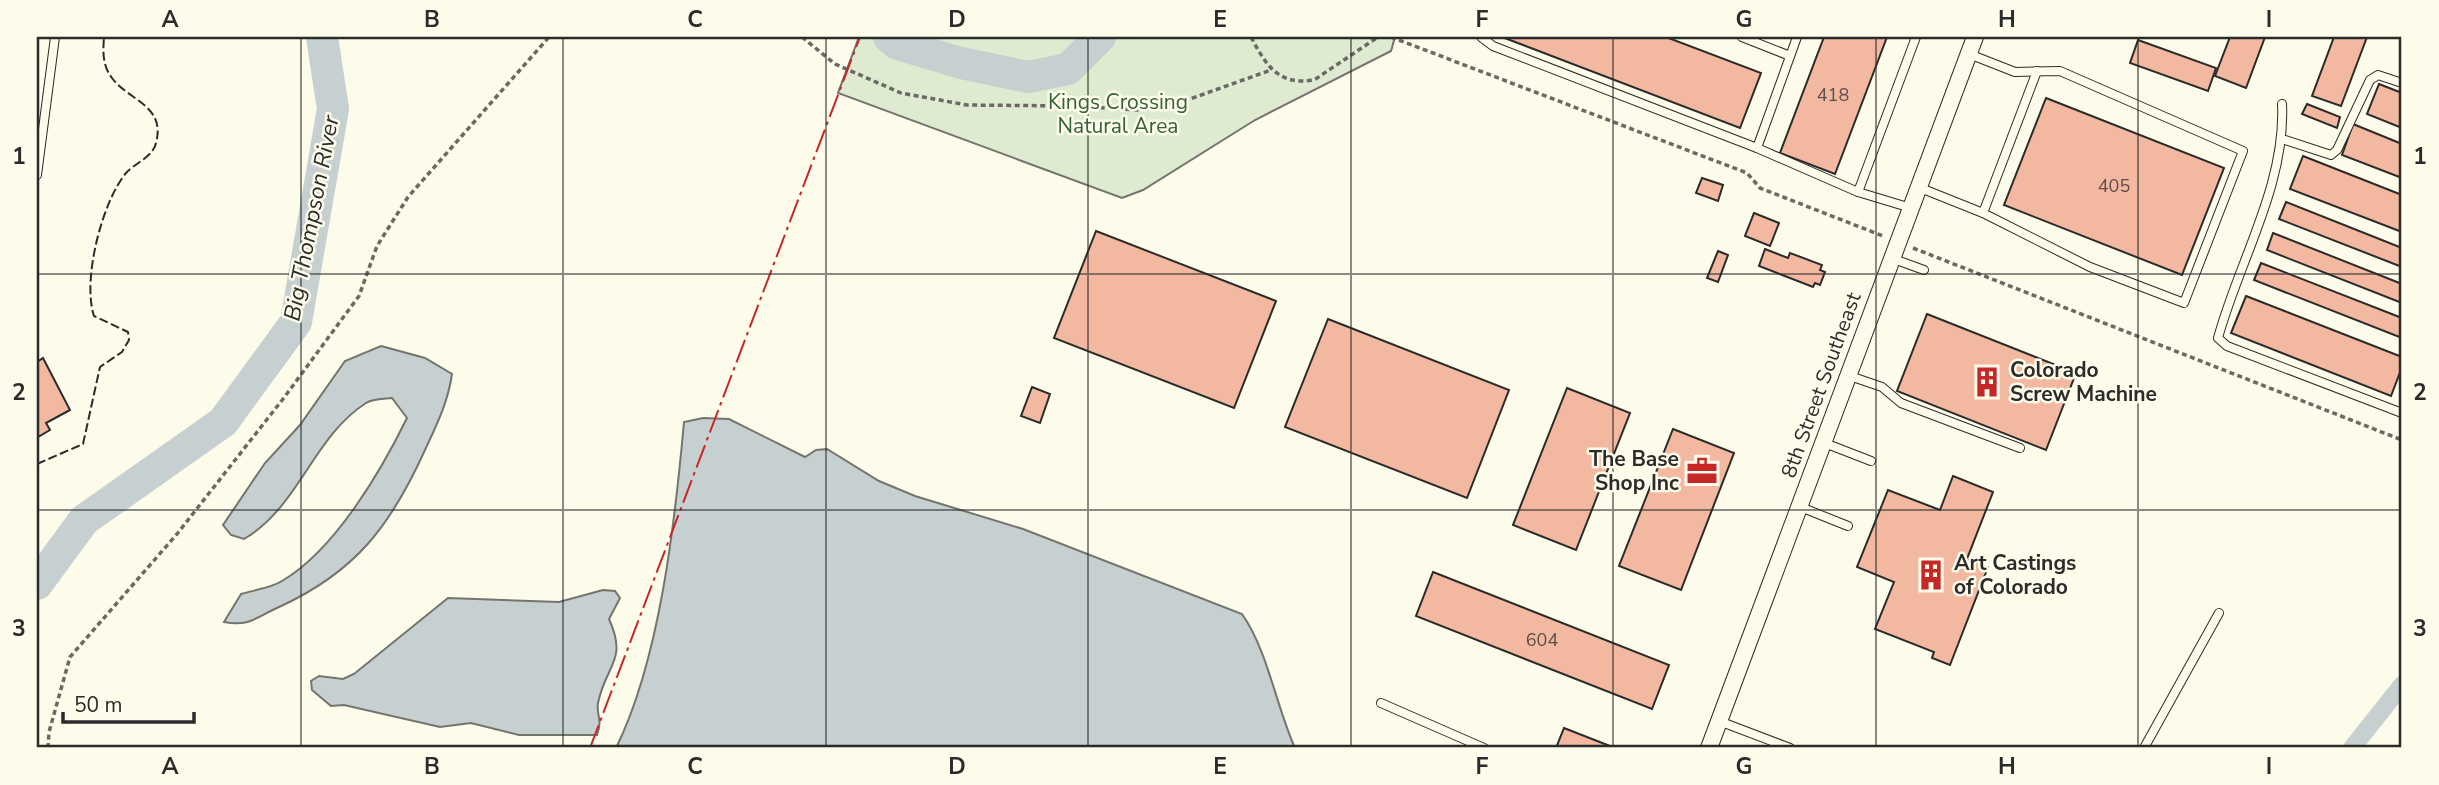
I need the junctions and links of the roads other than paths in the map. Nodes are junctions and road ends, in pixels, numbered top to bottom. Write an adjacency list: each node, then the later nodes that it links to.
1 (55, 37): 14 (lane)
2 (1481, 37): 13 (lane)
3 (1742, 37): 8 (lane)
4 (1797, 37): 8 (lane)
5 (1916, 37): 16 (lane)
6 (1975, 37): 7 (street, 8th Street Southeast)
7 (1969, 54): 9 (lane); 15 (street, 8th Street Southeast)
8 (1790, 56): 13 (lane)
9 (2037, 71): 18 (lane); 18 (lane)
10 (2402, 83): 12 (lane)
11 (2282, 104): 12 (lane)
12 (2282, 139): 22 (lane)
13 (1757, 148): 16 (lane)
14 (37, 175)
15 (1918, 187): 17 (street, 8th Street Southeast); 18 (lane)
16 (1858, 192): 17 (lane)
17 (1910, 208): 19 (street, 8th Street Southeast)
18 (1983, 213)
19 (1891, 258): 20 (lane); 21 (street, 8th Street Southeast)
20 (1924, 270)
21 (1847, 374): 23 (street, 8th Street Southeast); 24 (lane)
22 (2402, 413)
23 (1822, 442): 25 (lane); 26 (street, 8th Street Southeast)
24 (2020, 448)
25 (1871, 461)
26 (1798, 506): 27 (lane); 30 (street, 8th Street Southeast)
27 (1848, 526)
28 (2218, 613): 34 (lane)
29 (1381, 703): 31 (lane)
30 (1719, 721): 32 (street, 8th Street Southeast); 33 (lane)
31 (1484, 748)
32 (1709, 748)
33 (1790, 748)
34 (2144, 748)

